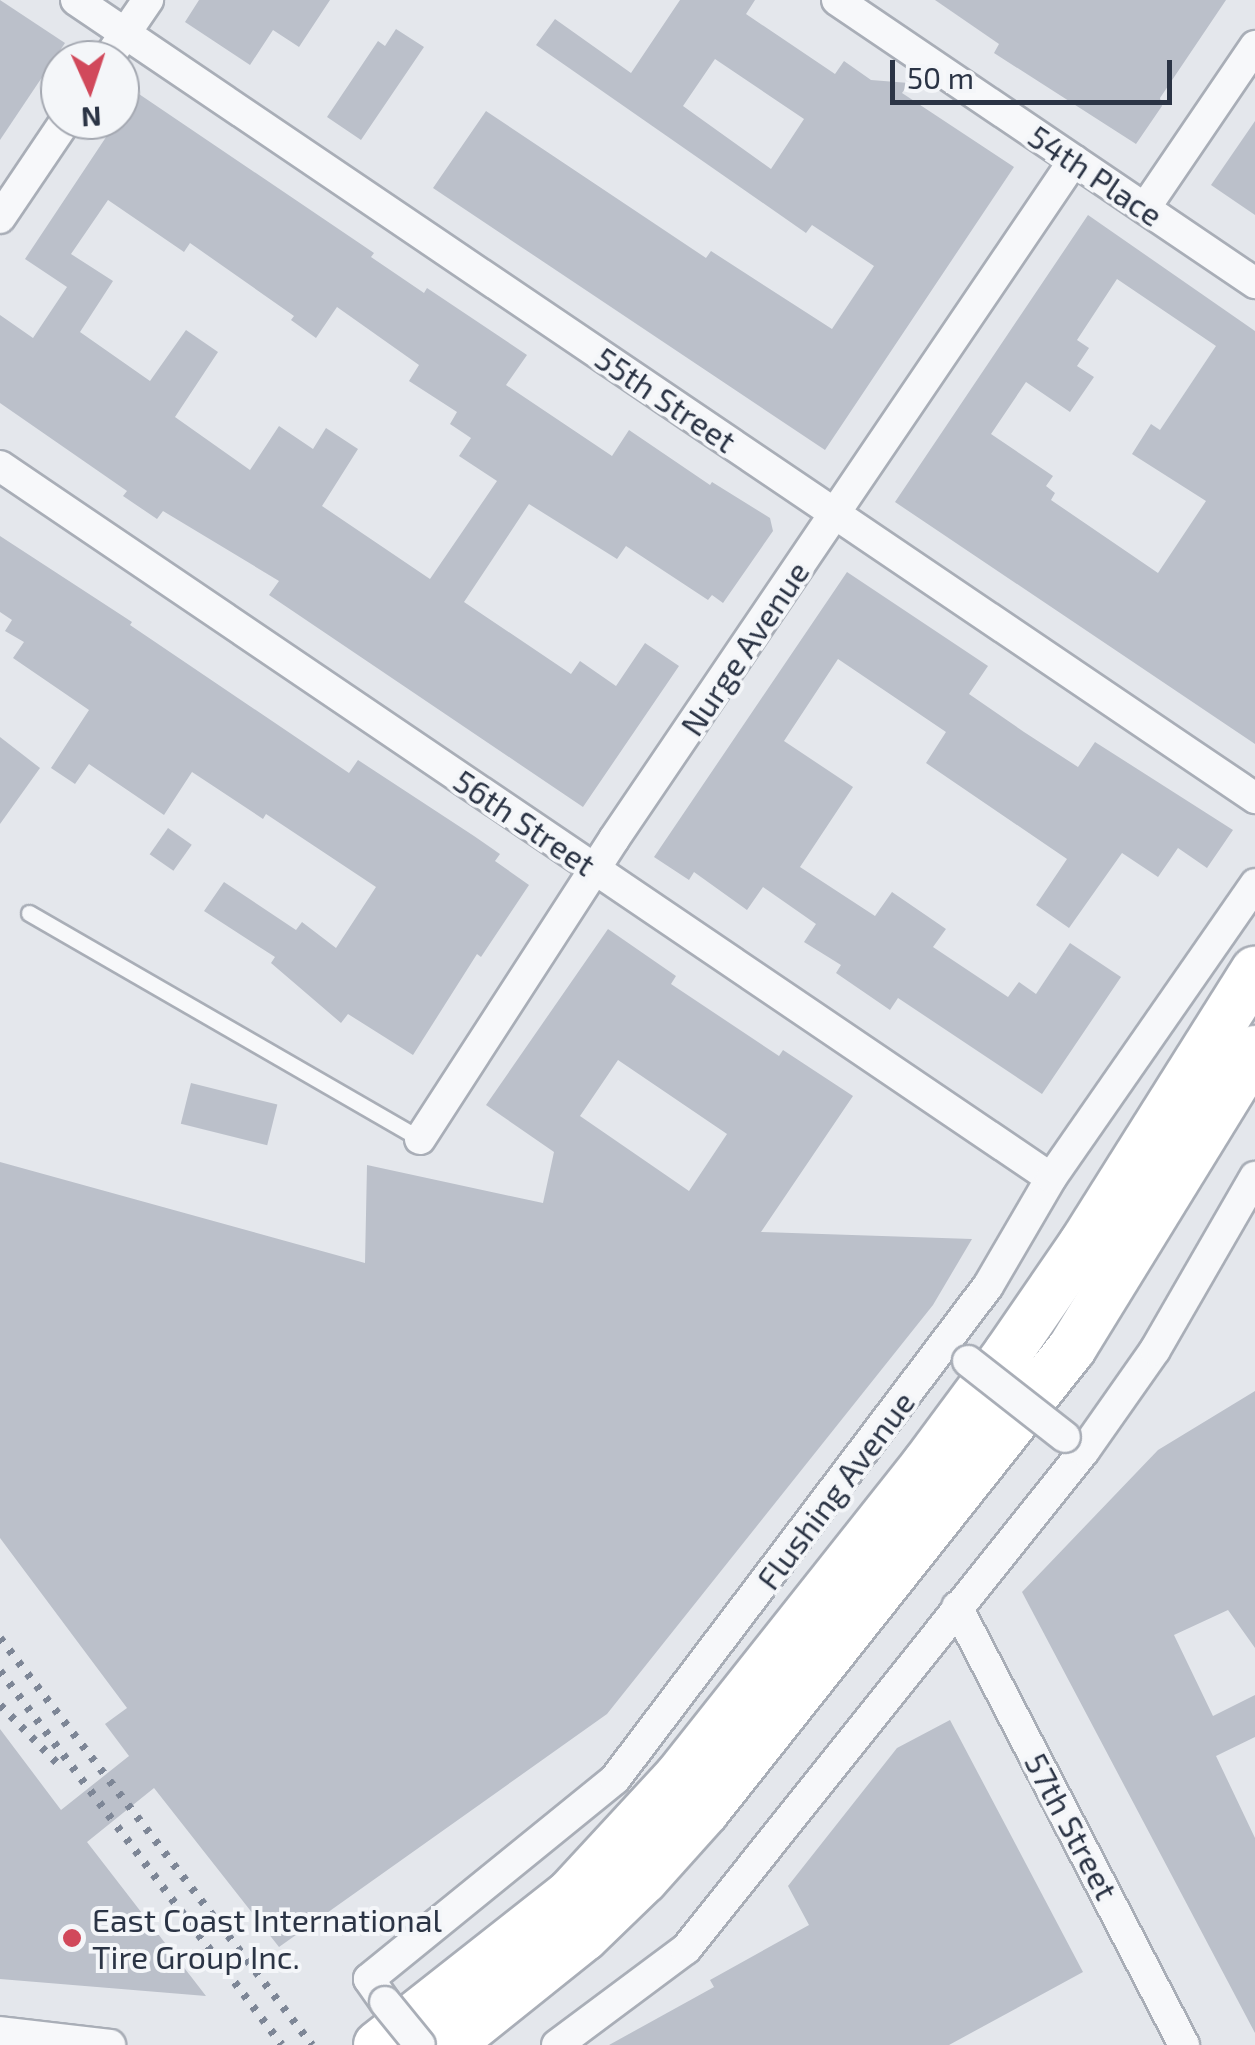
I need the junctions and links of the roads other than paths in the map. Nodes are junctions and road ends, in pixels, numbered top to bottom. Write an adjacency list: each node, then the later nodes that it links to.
1 (76, 0): 4 (street, 55th Street)
2 (148, 0): 4 (street)
3 (837, 0): 8 (street, 54th Place)
4 (125, 33): 5 (street); 13 (street, 55th Street)
5 (120, 40)
6 (1255, 46): 9 (street)
7 (53, 140): 10 (street)
8 (1074, 160): 9 (street, 54th Place); 13 (street, Nurge Avenue)
9 (1145, 208): 11 (street, 54th Place)
10 (0, 218)
11 (1255, 283)
12 (0, 466): 15 (street, 56th Street)
13 (835, 513): 14 (street, 55th Street); 15 (street, Nurge Avenue)
14 (1255, 798)
15 (594, 869): 20 (street, Nurge Avenue); 21 (street, 56th Street)
16 (1255, 884): 21 (street, Flushing Avenue)
17 (29, 913): 20 (lane)
18 (1255, 971): 26 (main road, Flushing Avenue)
19 (1255, 1050): 30 (main road)
20 (420, 1140)
21 (1051, 1178): 23 (street, Flushing Avenue)
22 (1254, 1181): 24 (street)
23 (957, 1353): 24 (street, bridge); 26 (street, Flushing Avenue)
24 (1074, 1444): 25 (street)
25 (957, 1607): 31 (street); 32 (street, 57th Street)
26 (381, 2023): 29 (street, bridge)
27 (0, 2032): 28 (street)
28 (110, 2045)
29 (420, 2045)
30 (449, 2045)
31 (557, 2045)
32 (1184, 2045)

